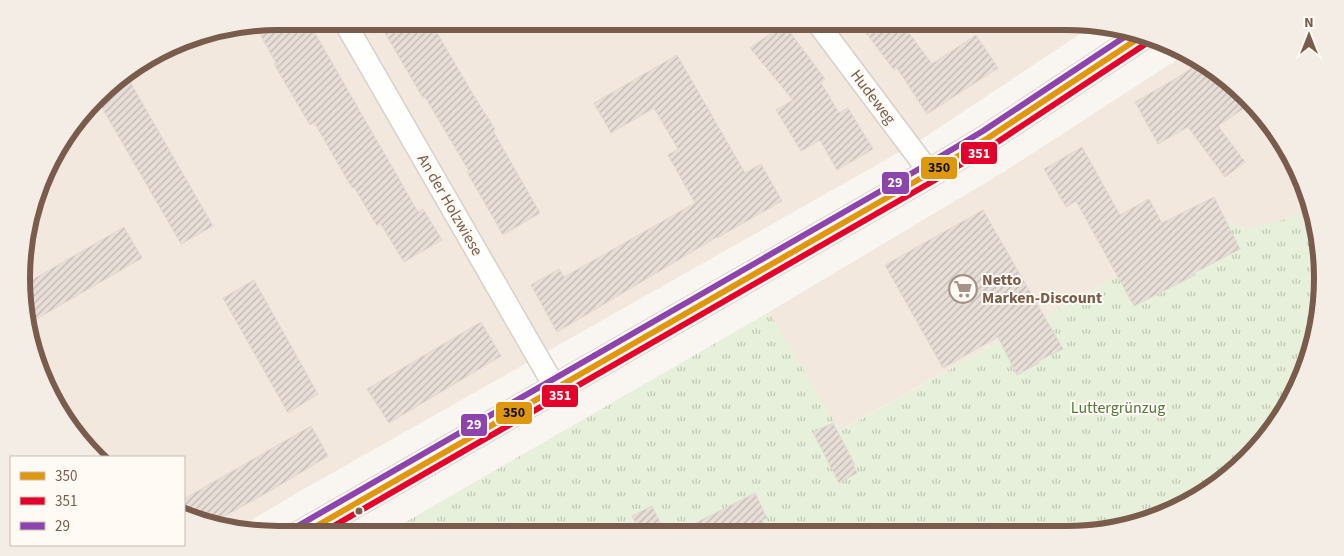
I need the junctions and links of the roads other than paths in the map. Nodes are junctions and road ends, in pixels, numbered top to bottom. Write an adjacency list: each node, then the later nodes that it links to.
1 (349, 30): 5 (street, An der Holzwiese)
2 (823, 30): 4 (street, Hudeweg)
3 (1136, 40): 4 (main road)
4 (930, 173): 5 (main road)
5 (556, 388): 6 (main road)
6 (316, 526)

